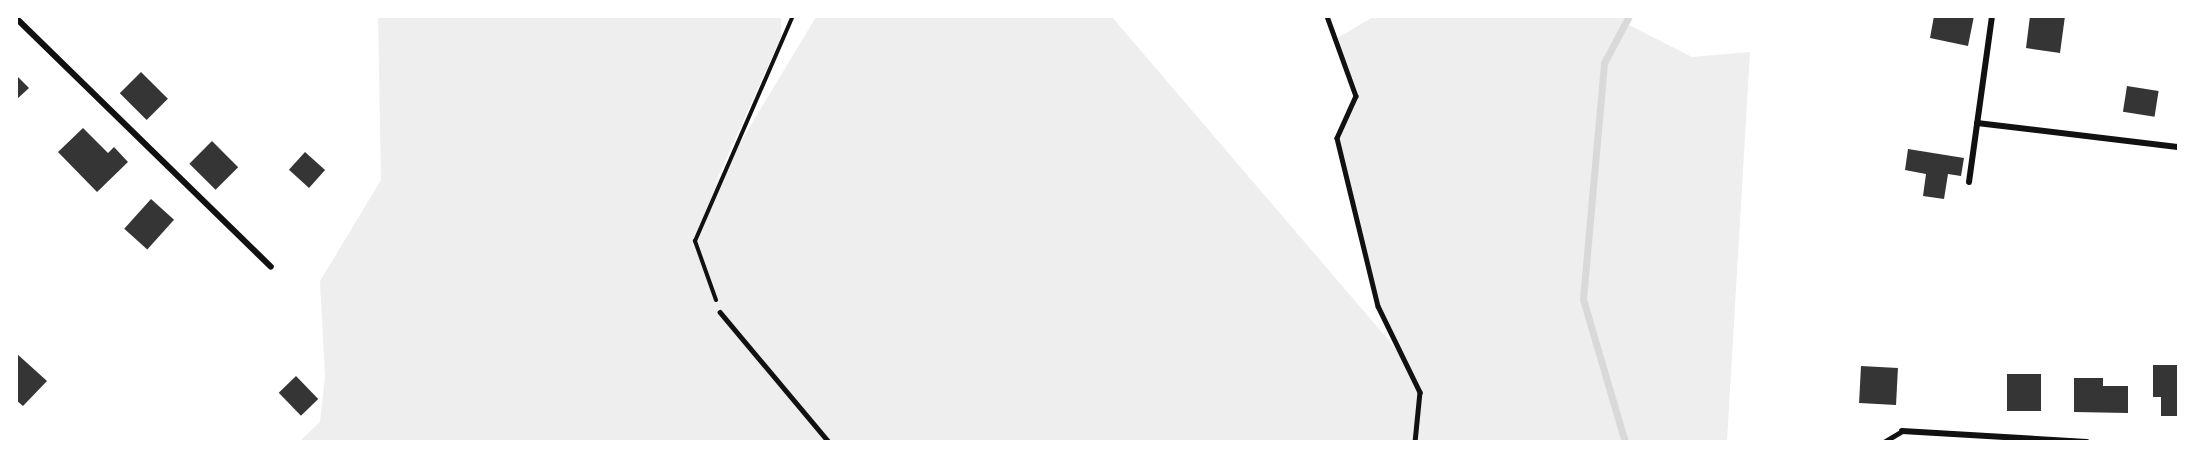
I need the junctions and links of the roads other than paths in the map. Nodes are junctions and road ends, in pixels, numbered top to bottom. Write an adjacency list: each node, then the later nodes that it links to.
1 (1327, 16): 11 (lane)
2 (1992, 16): 4 (street)
3 (16, 18): 7 (street)
4 (1977, 123): 5 (street); 6 (street)
5 (2178, 147)
6 (1969, 182)
7 (271, 267)
8 (720, 312): 10 (lane)
9 (1902, 431): 12 (lane); 13 (street)
10 (829, 441)
11 (1415, 441)
12 (1884, 441)
13 (2087, 441)

